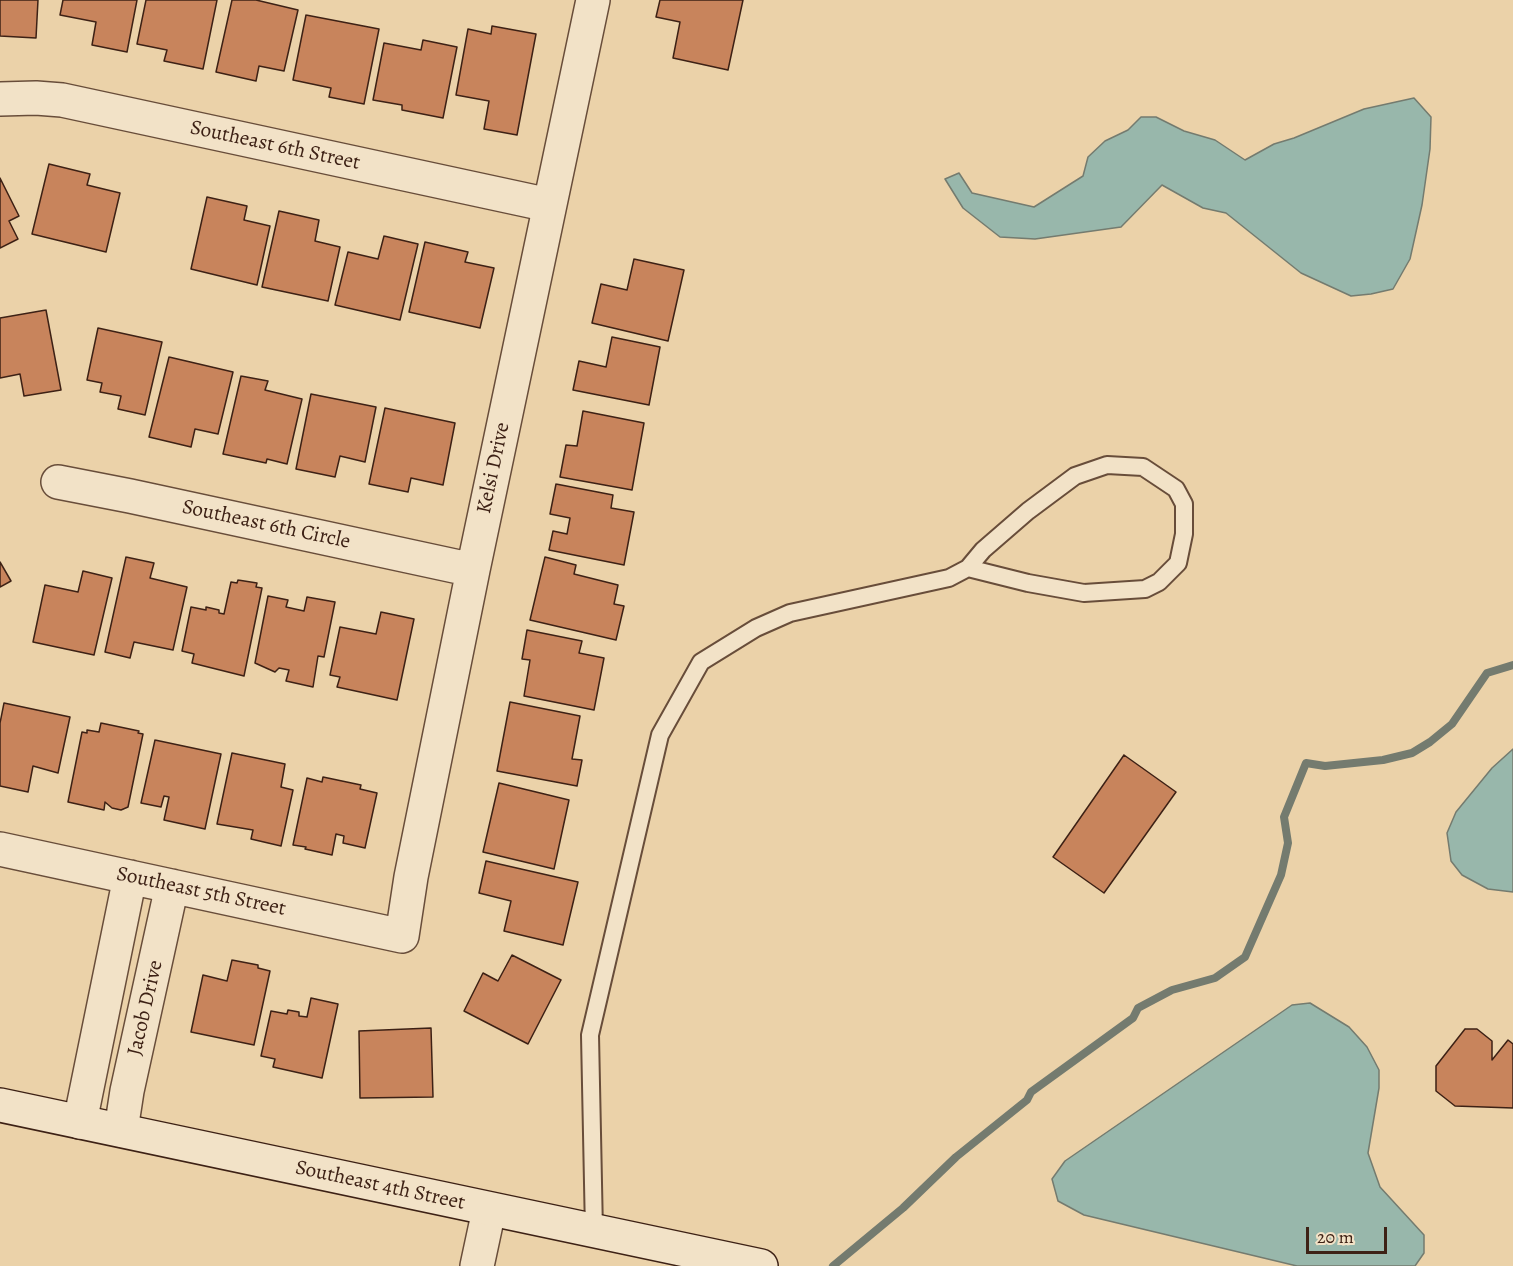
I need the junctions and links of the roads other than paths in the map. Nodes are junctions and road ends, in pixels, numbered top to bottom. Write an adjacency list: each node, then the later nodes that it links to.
1 (593, 0): 3 (street, Kelsi Drive)
2 (0, 99): 3 (street, Southeast 6th Street)
3 (549, 205): 6 (street, Kelsi Drive)
4 (58, 482): 6 (street, Southeast 6th Circle)
5 (968, 568): 5 (lane); 15 (lane)
6 (473, 570): 10 (street, Kelsi Drive)
7 (0, 849): 8 (street, Southeast 5th Street)
8 (130, 877): 9 (street, Southeast 5th Street); 12 (street, Jacob Drive)
9 (172, 886): 10 (street, Southeast 5th Street); 13 (street, Jacob Drive)
10 (402, 936)
11 (0, 1105): 12 (street, Southeast 4th Street)
12 (80, 1122): 13 (street, Southeast 4th Street)
13 (121, 1130): 14 (street, Southeast 4th Street)
14 (489, 1210): 15 (street, Southeast 4th Street); 16 (street)
15 (594, 1232): 17 (street, Southeast 4th Street)
16 (477, 1266)
17 (761, 1266)

